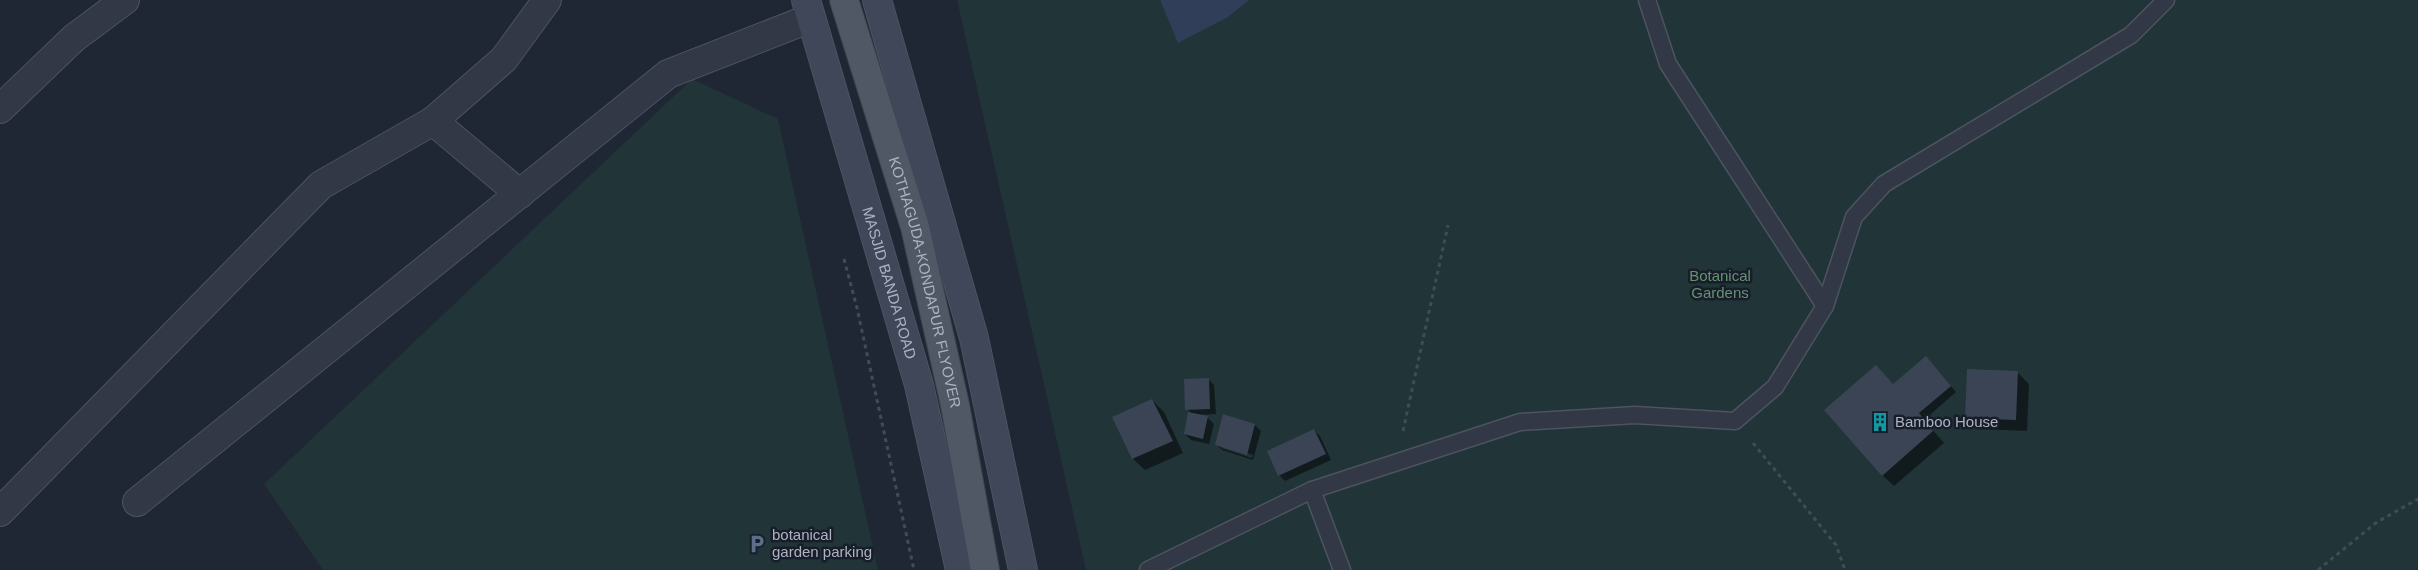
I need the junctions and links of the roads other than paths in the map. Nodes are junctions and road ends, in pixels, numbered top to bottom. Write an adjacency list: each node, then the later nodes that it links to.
1 (126, 0): 8 (street)
2 (547, 0): 9 (street)
3 (844, 0): 16 (main road, KOTHAGUDA-KONDAPUR FLYOVER)
4 (877, 0): 17 (main road)
5 (1647, 0): 11 (lane)
6 (2166, 0): 11 (lane)
7 (809, 9): 10 (street); 15 (main road, MASJID BANDA ROAD)
8 (0, 108)
9 (433, 121): 10 (street); 14 (street)
10 (520, 194): 13 (street)
11 (1825, 306): 12 (lane)
12 (1312, 490): 18 (lane); 19 (lane)
13 (138, 502)
14 (0, 512)
15 (960, 570)
16 (985, 570)
17 (1023, 570)
18 (1148, 570)
19 (1342, 570)

